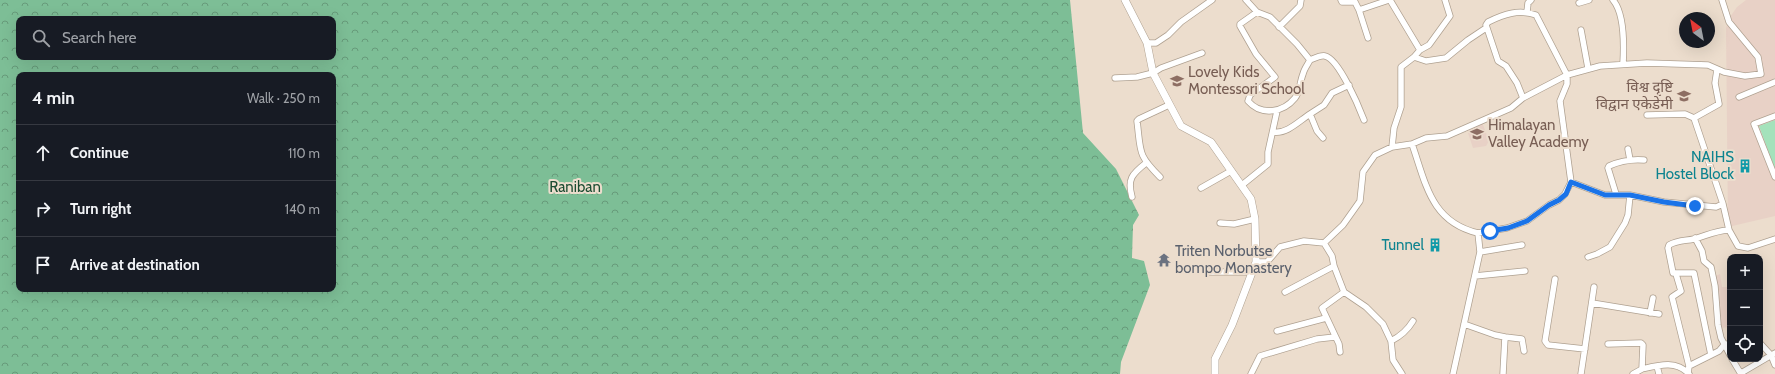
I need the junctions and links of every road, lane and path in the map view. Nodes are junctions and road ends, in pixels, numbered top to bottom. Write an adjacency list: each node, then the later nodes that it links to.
1 (1125, 0): 21 (street)
2 (1212, 0): 21 (street)
3 (1246, 0): 15 (street)
4 (1301, 0): 17 (street)
5 (1341, 0): 14 (street)
6 (1390, 0): 12 (street); 22 (street)
7 (1445, 0): 22 (street)
8 (1531, 0): 16 (street)
9 (1589, 0): 13 (street)
10 (1613, 0): 26 (street)
11 (1722, 0): 28 (street)
12 (1377, 1): 14 (street)
13 (1579, 3)
14 (1359, 10): 20 (street)
15 (1257, 12): 17 (street); 37 (street)
16 (1527, 12): 18 (street); 30 (street)
17 (1279, 27): 25 (street)
18 (1486, 28): 24 (street); 35 (street)
19 (1581, 30): 27 (street)
20 (1368, 38)
21 (1147, 43): 29 (street)
22 (1420, 50): 24 (street)
23 (1202, 53): 29 (street)
24 (1414, 57): 46 (street)
25 (1310, 60): 33 (street); 37 (street)
26 (1623, 64): 27 (street); 28 (street)
27 (1588, 68): 30 (street)
28 (1717, 70): 41 (street)
29 (1153, 73): 31 (street); 36 (street)
30 (1567, 75): 35 (street); 54 (street)
31 (1116, 78)
32 (1775, 82): 34 (street)
33 (1349, 85): 38 (street); 42 (street)
34 (1739, 97)
35 (1523, 98): 45 (street)
36 (1169, 104): 50 (street); 51 (street)
37 (1277, 111): 43 (street)
38 (1310, 114): 43 (street); 44 (street)
39 (1646, 115): 41 (street)
40 (1775, 116): 53 (street)
41 (1694, 118): 60 (street)
42 (1364, 120)
43 (1274, 132): 55 (street)
44 (1323, 138)
45 (1412, 144): 46 (street); 64 (street)
46 (1392, 147): 67 (street)
47 (1628, 149): 48 (street)
48 (1630, 160): 49 (street); 57 (street)
49 (1644, 160)
50 (1146, 163): 52 (street); 59 (street)
51 (1231, 171): 55 (street); 56 (street)
52 (1160, 177)
53 (1775, 177)
54 (1571, 182): 57 (street); 64 (street)
55 (1242, 185): 61 (street)
56 (1201, 188)
57 (1616, 194): 58 (street)
58 (1630, 195): 60 (street); 70 (street)
59 (1132, 197)
60 (1723, 204): 63 (street)
61 (1255, 219): 62 (street); 71 (street)
62 (1220, 224)
63 (1729, 230): 65 (street); 66 (street)
64 (1478, 233): 69 (street)
65 (1695, 238): 76 (street); 94 (street)
66 (1775, 239)
67 (1324, 243): 71 (street); 72 (street)
68 (1522, 245): 69 (street)
69 (1480, 252): 77 (street)
70 (1588, 257)
71 (1256, 262): 75 (street)
72 (1334, 266): 80 (street); 81 (street)
73 (1525, 271): 77 (street)
74 (1210, 272): 75 (street)
75 (1253, 272): 107 (street)
76 (1676, 274): 100 (street); 104 (street)
77 (1475, 276): 88 (street)
78 (1555, 279): 96 (street)
79 (1594, 287): 83 (street)
80 (1285, 292)
81 (1344, 292): 86 (street); 92 (street)
82 (1652, 298): 84 (street)
83 (1592, 302): 84 (street); 96 (street)
84 (1650, 313): 85 (street)
85 (1659, 314)
86 (1326, 318): 89 (street); 90 (street)
87 (1413, 321): 92 (street)
88 (1464, 324): 91 (street); 110 (street)
89 (1278, 331)
90 (1336, 336): 98 (street); 108 (street)
91 (1505, 336): 97 (street); 111 (street)
92 (1391, 341): 109 (street)
93 (1608, 344): 105 (street)
94 (1727, 344): 100 (street)
95 (1763, 346): 99 (street)
96 (1585, 349): 112 (street)
97 (1524, 351)
98 (1340, 352)
99 (1773, 354): 102 (street); 115 (street)
100 (1711, 355): 104 (street)
101 (1734, 362): 115 (street)
102 (1775, 365)
103 (1657, 366): 105 (street); 106 (street); 114 (street)
104 (1689, 366): 106 (street)
105 (1642, 369): 113 (street)
106 (1689, 373)
107 (1215, 374)
108 (1251, 374)
109 (1402, 374)
110 (1453, 374)
111 (1503, 374)
112 (1581, 374)
113 (1633, 374)
114 (1659, 374)
115 (1741, 374)

